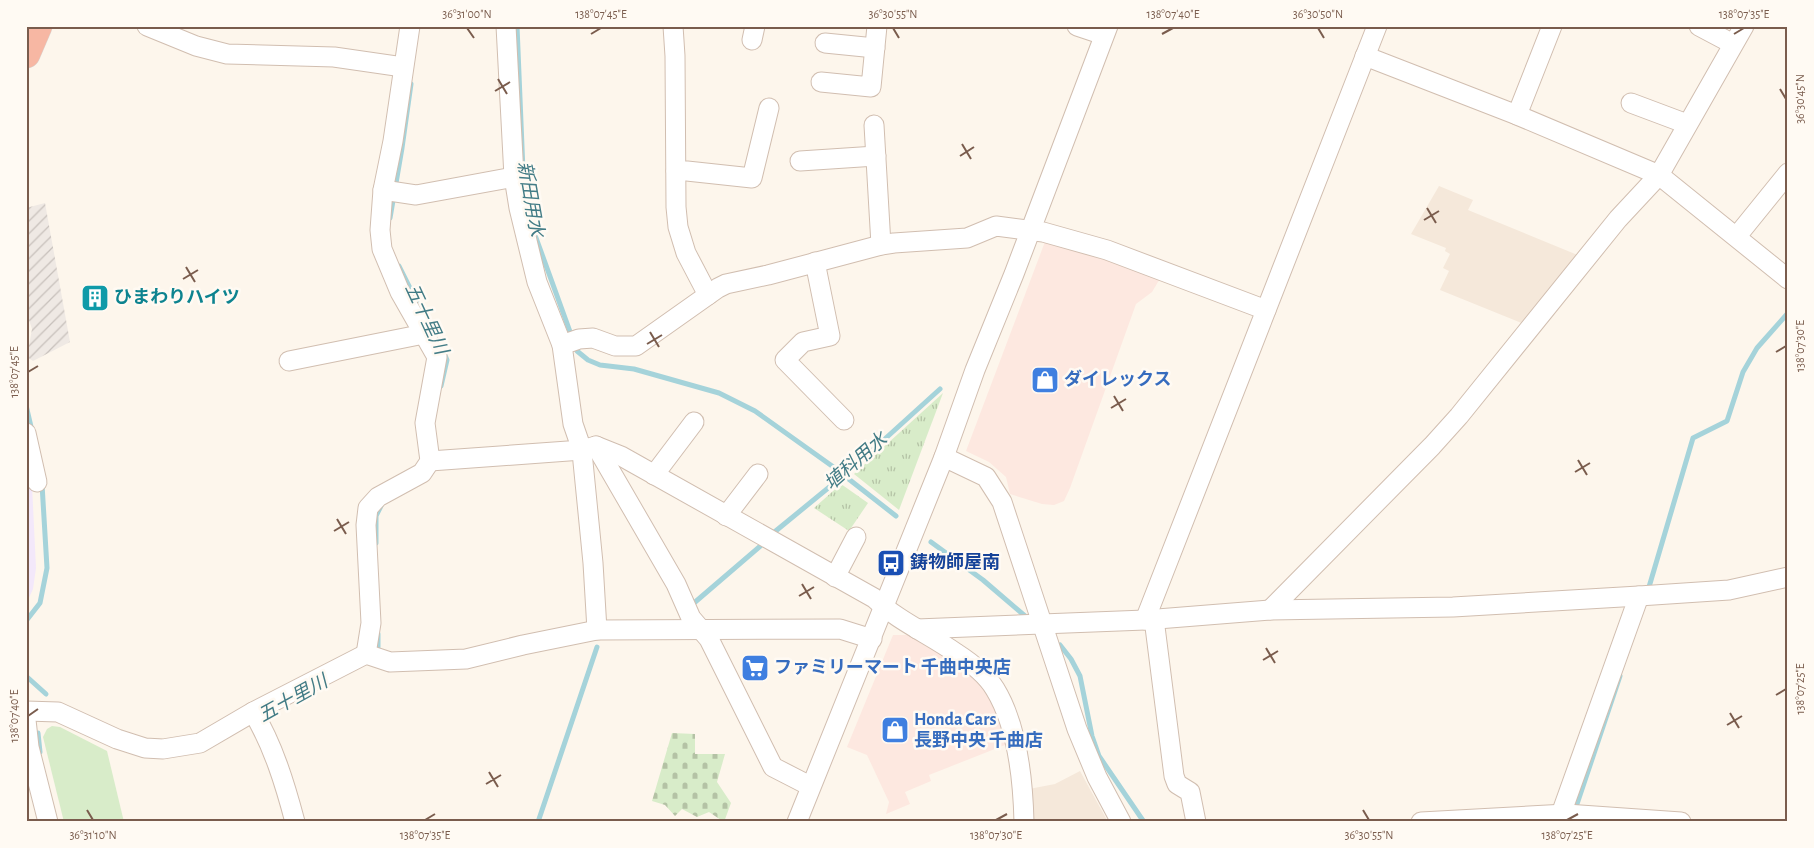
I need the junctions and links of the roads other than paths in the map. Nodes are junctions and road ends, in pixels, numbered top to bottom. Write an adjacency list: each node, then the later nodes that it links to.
1 (38, 26): 16 (highway)
2 (146, 26): 18 (street)
3 (410, 26): 18 (street)
4 (506, 26): 30 (street)
5 (673, 26): 27 (street)
6 (877, 26): 15 (street)
7 (1077, 26): 12 (street)
8 (1377, 26): 17 (street)
9 (1552, 26): 22 (street)
10 (1699, 26): 14 (street)
11 (1744, 26): 14 (street)
12 (1106, 31): 32 (street)
13 (824, 43): 15 (street)
14 (1733, 44): 24 (street)
15 (875, 48): 19 (street)
16 (26, 54)
17 (1366, 56): 22 (street); 38 (street)
18 (403, 67): 31 (street)
19 (821, 82)
20 (1631, 103): 24 (street)
21 (769, 108): 27 (street)
22 (1517, 115): 29 (street)
23 (874, 124): 25 (street)
24 (1687, 124): 29 (street)
25 (876, 156): 26 (street); 34 (street)
26 (800, 161)
27 (676, 171): 37 (street)
28 (1788, 173): 33 (street)
29 (1659, 174): 33 (street); 57 (street)
30 (514, 178): 31 (street); 40 (street)
31 (390, 191): 39 (street)
32 (1031, 230): 34 (street); 38 (street); 46 (street)
33 (1736, 236): 36 (street)
34 (881, 245): 35 (street)
35 (815, 262): 37 (street); 42 (street)
36 (1788, 279)
37 (708, 295): 40 (street)
38 (1266, 310): 58 (street)
39 (424, 334): 41 (street); 47 (street)
40 (569, 343): 45 (street)
41 (289, 361)
42 (844, 420)
43 (694, 422): 49 (street)
44 (26, 434): 50 (street)
45 (589, 448): 47 (street); 49 (street); 61 (street); 62 (street)
46 (944, 457): 56 (street); 59 (street)
47 (430, 461): 64 (street)
48 (758, 474): 51 (street)
49 (654, 475): 51 (street)
50 (37, 482)
51 (726, 516): 53 (street)
52 (856, 537): 53 (street)
53 (835, 577): 56 (street)
54 (1788, 577): 55 (street)
55 (1639, 596): 57 (street); 69 (street)
56 (884, 607): 60 (street); 63 (street)
57 (1270, 610): 58 (street)
58 (1150, 620): 59 (street); 75 (street)
59 (1042, 624): 60 (street); 74 (street)
60 (917, 629): 73 (street)
61 (597, 630): 62 (street); 64 (street)
62 (701, 631): 63 (street); 68 (street)
63 (872, 639): 68 (street)
64 (366, 654): 66 (street)
65 (26, 711): 66 (street)
66 (253, 712): 71 (street)
67 (26, 720): 70 (street)
68 (810, 786): 72 (street)
69 (1570, 814): 76 (street); 77 (street)
70 (48, 822)
71 (295, 822)
72 (797, 822)
73 (1024, 822)
74 (1121, 822)
75 (1196, 822)
76 (1422, 822)
77 (1681, 822)

